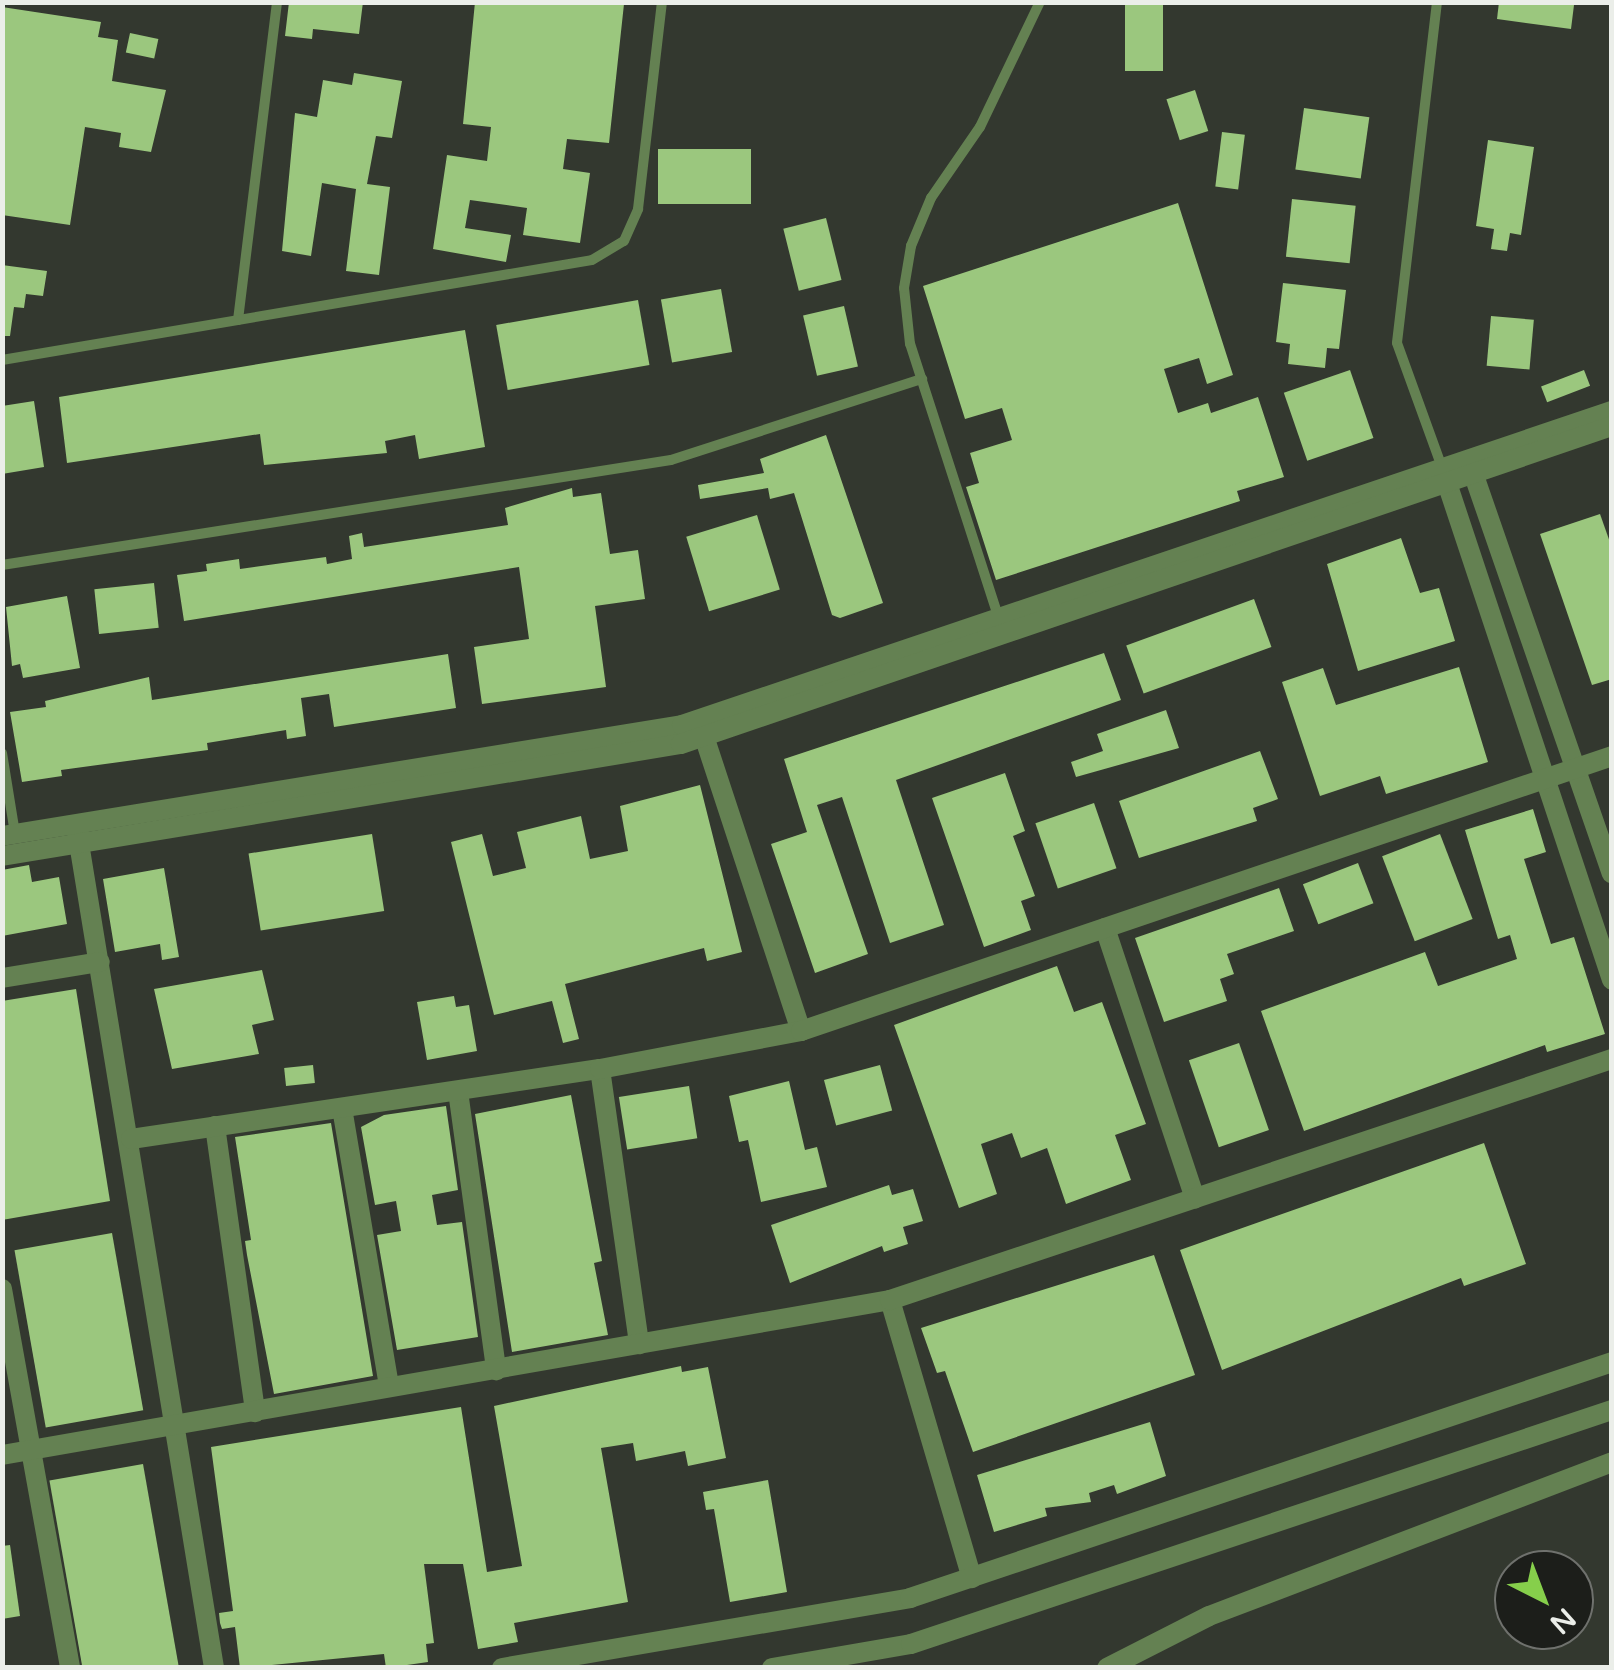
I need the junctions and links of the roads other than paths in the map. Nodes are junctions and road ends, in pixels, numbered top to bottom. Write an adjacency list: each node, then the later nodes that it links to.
1 (277, 2): 5 (lane)
2 (662, 2): 5 (lane)
3 (1040, 2): 7 (lane)
4 (1438, 2): 11 (lane)
5 (238, 320): 6 (lane)
6 (2, 360)
7 (922, 379): 12 (lane); 13 (lane)
8 (1612, 412): 10 (street)
9 (1612, 426): 10 (street)
10 (1471, 466): 11 (street); 17 (street)
11 (1444, 475): 13 (street); 14 (street); 18 (street)
12 (2, 566)
13 (999, 620): 14 (street)
14 (702, 728): 19 (street); 26 (street)
15 (2, 753): 20 (lane)
16 (1612, 756): 17 (street)
17 (1575, 768): 18 (street); 21 (street)
18 (1545, 779): 22 (street); 25 (street)
19 (77, 834): 20 (street); 23 (street)
20 (10, 845)
21 (1612, 873)
22 (1106, 928): 26 (street); 33 (street)
23 (100, 962): 24 (street); 32 (street)
24 (2, 978)
25 (1612, 980)
26 (801, 1031): 28 (street)
27 (1612, 1059): 33 (street)
28 (600, 1069): 29 (street); 36 (street)
29 (458, 1091): 30 (street); 38 (street)
30 (342, 1108): 31 (street); 39 (street)
31 (216, 1126): 32 (street); 41 (street)
32 (131, 1138): 42 (street)
33 (1195, 1198): 35 (street)
34 (2, 1290): 43 (street)
35 (890, 1300): 36 (street); 46 (street)
36 (639, 1344): 38 (street)
37 (1612, 1362): 46 (street)
38 (496, 1370): 39 (street)
39 (389, 1388): 41 (street)
40 (1612, 1410): 50 (street)
41 (255, 1412): 42 (street)
42 (176, 1426): 43 (street); 48 (street)
43 (31, 1450): 44 (street); 47 (street)
44 (2, 1455)
45 (1612, 1462): 51 (street)
46 (972, 1578): 49 (street)
47 (70, 1668)
48 (214, 1668)
49 (502, 1668)
50 (772, 1668)
51 (1107, 1668)

